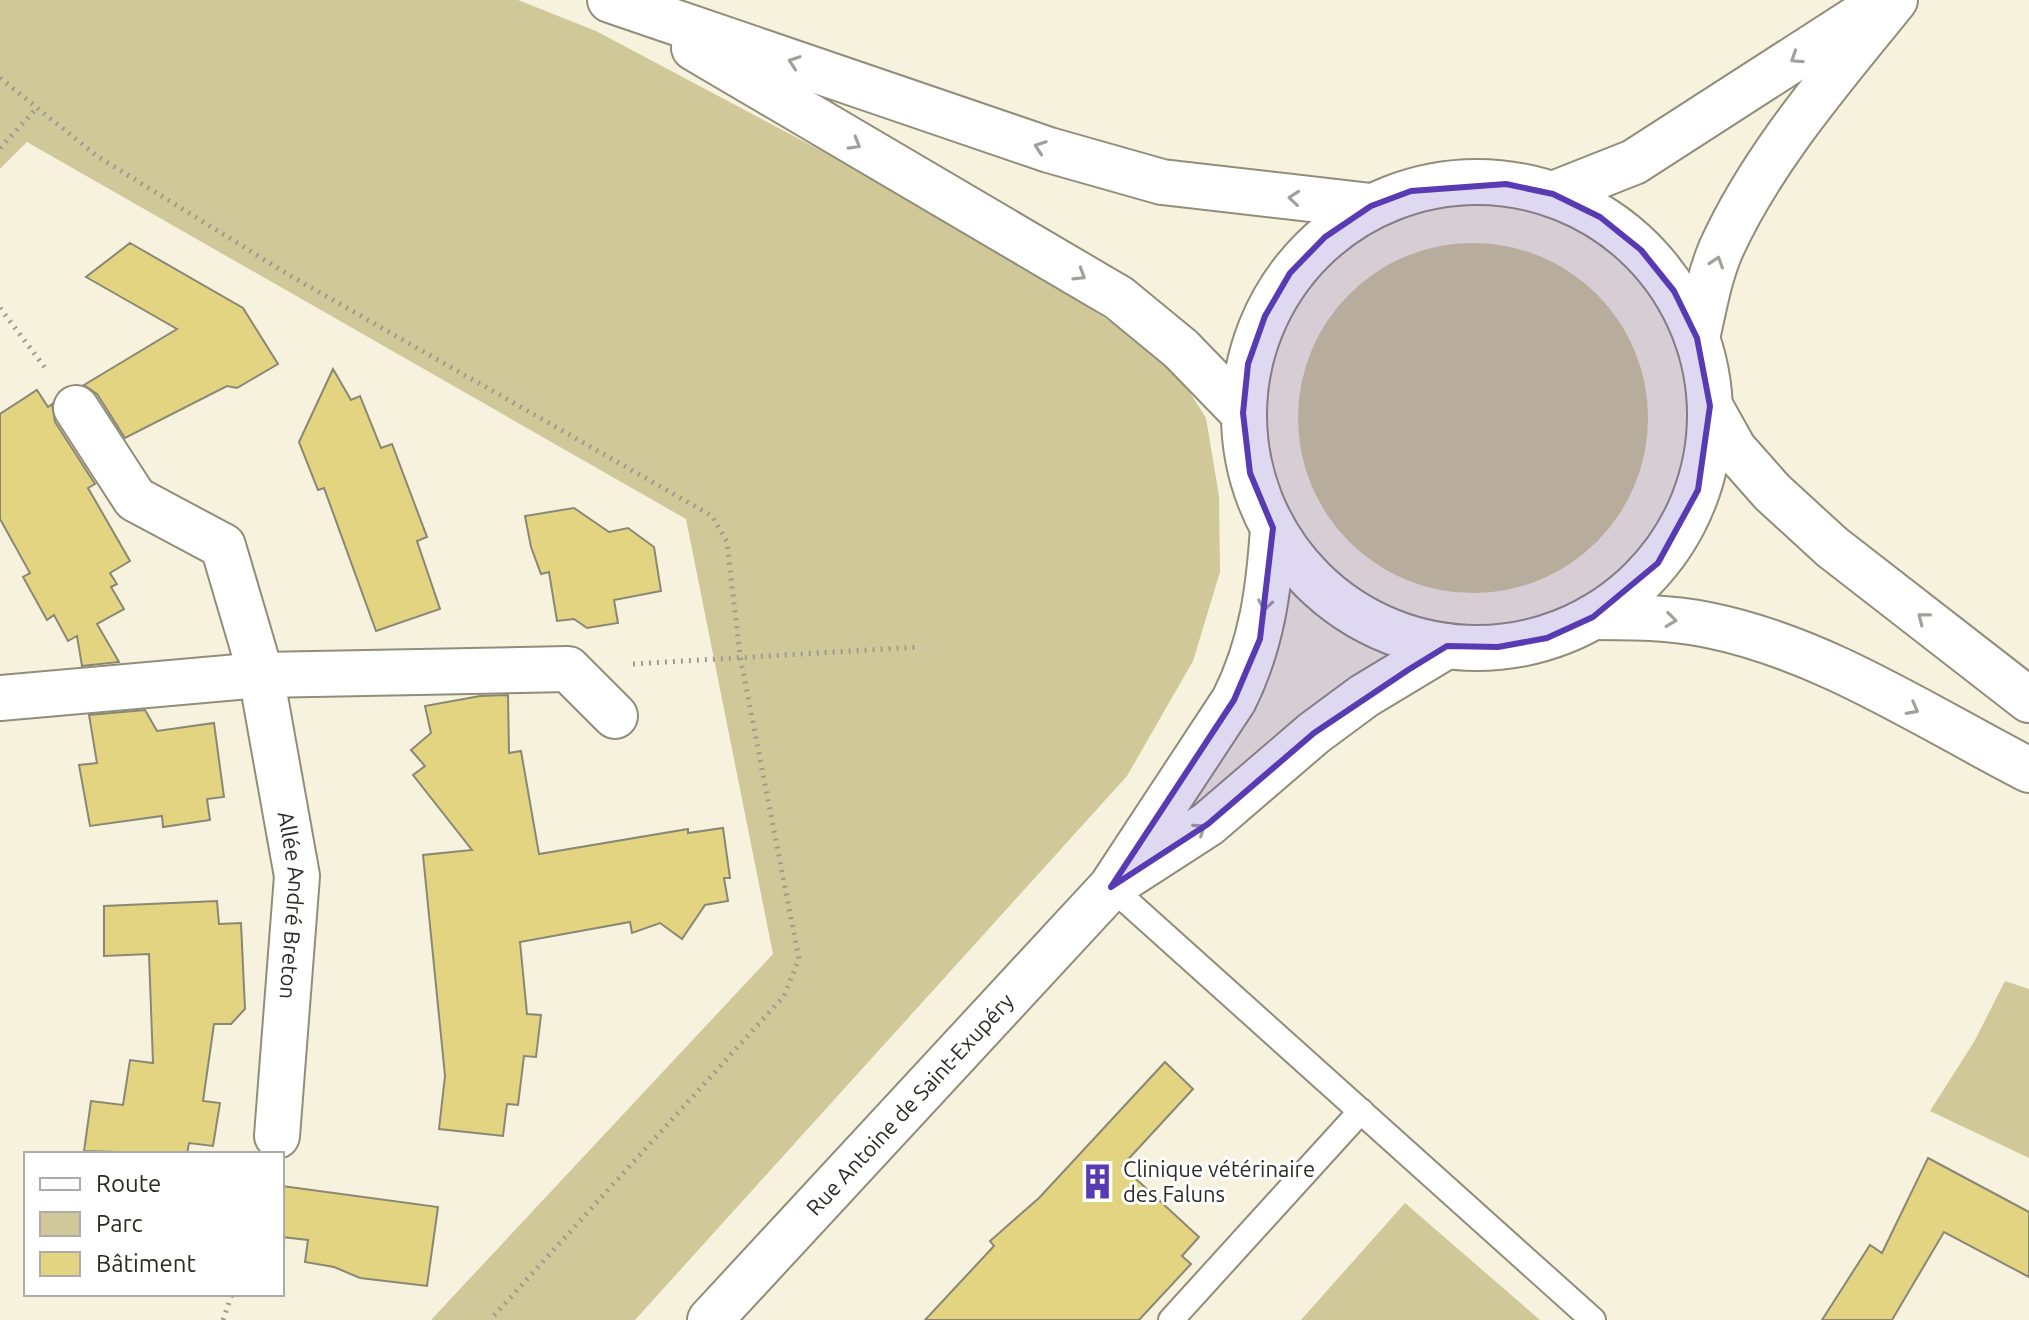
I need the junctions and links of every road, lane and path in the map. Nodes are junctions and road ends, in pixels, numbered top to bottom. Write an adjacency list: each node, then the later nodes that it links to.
1 (1885, 0): 7 (main road, one-way to 7)
2 (1895, 0): 10 (main road, one-way to 2)
3 (615, 2): 8 (main road, one-way to 3); 13 (main road, one-way to 13)
4 (0, 78): 5 (path)
5 (36, 109): 6 (path); 18 (path)
6 (0, 148)
7 (1553, 194): 8 (main road); 10 (main road)
8 (1371, 206): 13 (main road)
9 (0, 308): 12 (path)
10 (1697, 338): 11 (main road)
11 (1710, 406): 15 (main road); 22 (main road, one-way to 11)
12 (76, 408): 20 (main road, Allée André Breton)
13 (1243, 413): 14 (main road)
14 (1273, 528): 16 (main road); 25 (main road, Rue Antoine de Saint-Exupéry, one-way to 25)
15 (1593, 617): 16 (main road); 24 (main road, one-way to 24)
16 (1447, 646): 25 (main road, Rue Antoine de Saint-Exupéry, one-way to 16)
17 (919, 647): 18 (path)
18 (740, 656): 19 (path); 30 (path)
19 (568, 669): 20 (main road); 23 (main road)
20 (261, 675): 21 (main road); 27 (main road, Allée André Breton)
21 (0, 698)
22 (2029, 700)
23 (615, 716)
24 (2029, 770)
25 (1111, 887): 26 (lane); 31 (main road, Rue Antoine de Saint-Exupéry)
26 (1361, 1111): 32 (lane); 33 (lane)
27 (277, 1136)
28 (231, 1296): 29 (path)
29 (223, 1320)
30 (490, 1320)
31 (711, 1320)
32 (1171, 1320)
33 (1593, 1320)

